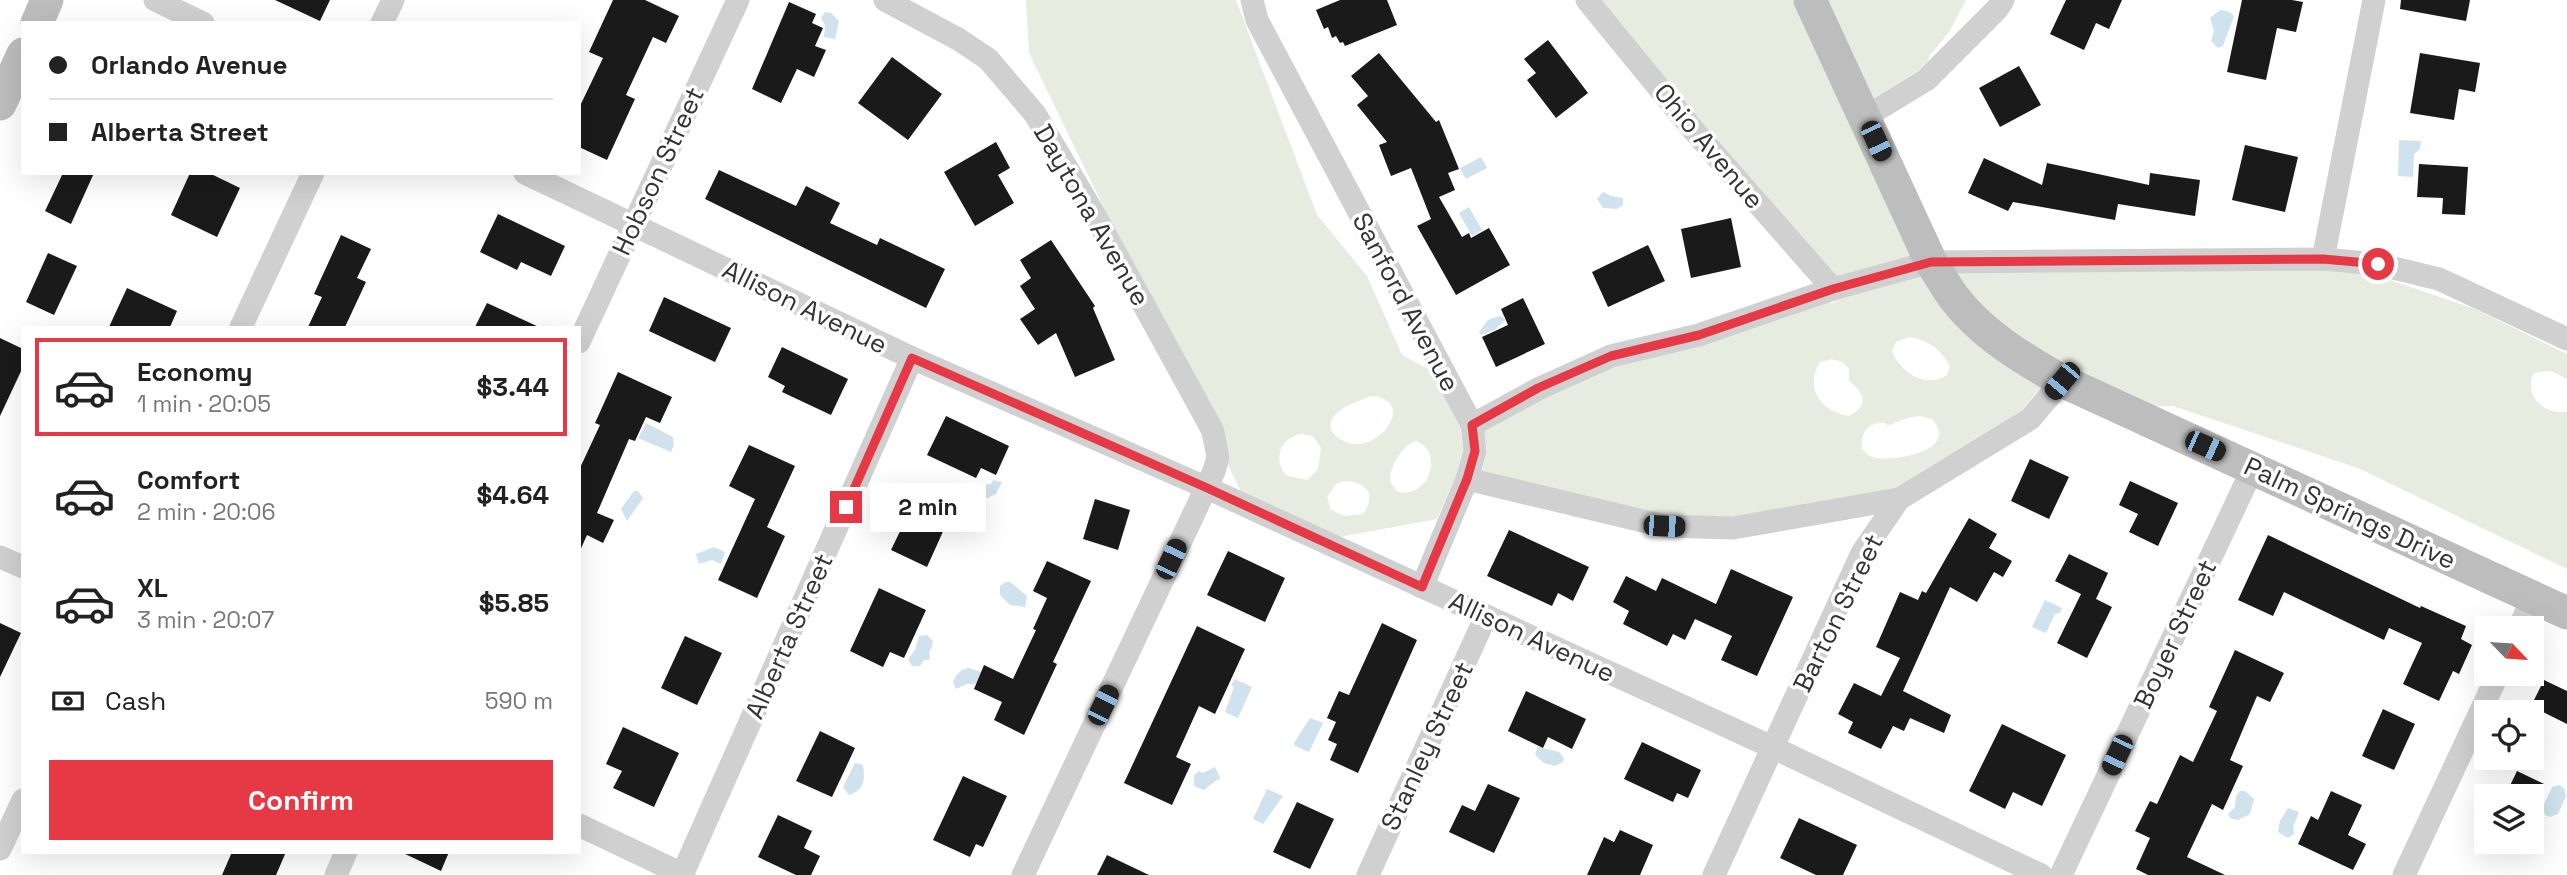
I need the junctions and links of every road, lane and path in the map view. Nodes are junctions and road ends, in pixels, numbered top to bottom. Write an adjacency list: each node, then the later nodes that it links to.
1 (47, 0): 11 (street)
2 (155, 0): 12 (street)
3 (393, 0): 13 (street)
4 (738, 0): 19 (street, Hobson Street)
5 (885, 0): 31 (street, Daytona Avenue)
6 (1252, 0): 28 (street, Sanford Avenue)
7 (1587, 0): 22 (street, Ohio Avenue)
8 (1810, 0): 16 (street, Palm Springs Drive)
9 (2003, 0): 16 (street)
10 (2374, 0): 20 (street)
11 (38, 21)
12 (199, 21)
13 (383, 21)
14 (21, 58): 15 (street)
15 (0, 104)
16 (1865, 117): 21 (street, Palm Springs Drive)
17 (312, 175): 23 (street)
18 (529, 175): 19 (street, Allison Avenue)
19 (633, 223): 24 (street, Hobson Street); 26 (street, Allison Avenue)
20 (2323, 259): 21 (street); 25 (street)
21 (1931, 262): 22 (street); 27 (street, Palm Springs Drive)
22 (1833, 289): 28 (street)
23 (241, 326)
24 (581, 338)
25 (2567, 339)
26 (912, 358): 31 (street, Allison Avenue); 47 (street, Alberta Street)
27 (2062, 381): 29 (street, Palm Springs Drive); 32 (street, Barton Street)
28 (1472, 425): 30 (street, Sanford Avenue)
29 (2253, 468): 36 (street, Palm Springs Drive); 52 (street, Boyer Street)
30 (1467, 479): 32 (street); 35 (street)
31 (1205, 487): 35 (street, Allison Avenue); 48 (street, Daytona Avenue)
32 (1899, 499): 41 (street, Barton Street)
33 (0, 557): 34 (street)
34 (21, 566)
35 (1422, 587): 38 (street, Allison Avenue)
36 (2533, 597): 37 (street, Palm Springs Drive); 39 (street)
37 (2567, 612)
38 (1486, 616): 41 (street, Allison Avenue); 49 (street, Stanley Street)
39 (2524, 616)
40 (2492, 686): 53 (street)
41 (1774, 748): 50 (street, Barton Street); 51 (street, Allison Avenue)
42 (21, 804): 44 (street)
43 (581, 826): 47 (street)
44 (0, 849)
45 (345, 854): 46 (street)
46 (335, 875)
47 (683, 875)
48 (1023, 875)
49 (1367, 875)
50 (1714, 875)
51 (2041, 875)
52 (2061, 875)
53 (2404, 875)

